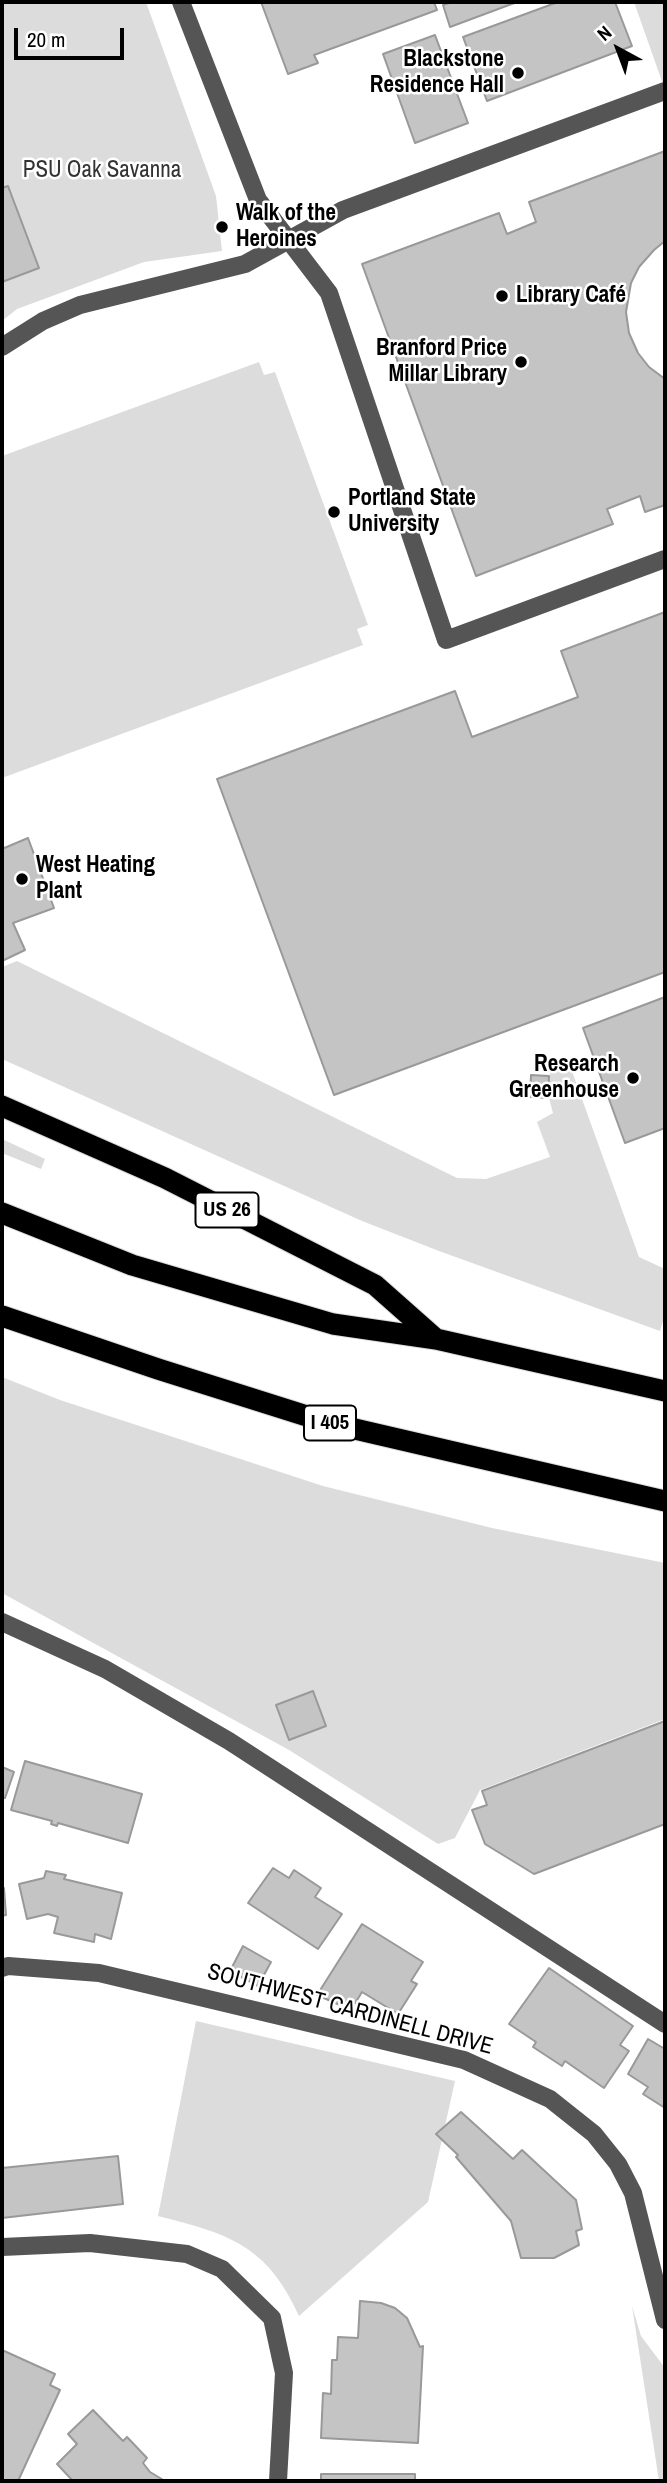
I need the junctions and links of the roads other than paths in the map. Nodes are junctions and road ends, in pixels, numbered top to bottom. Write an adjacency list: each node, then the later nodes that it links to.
1 (181, 2): 3 (street)
2 (665, 91): 3 (street)
3 (289, 241): 4 (street); 5 (street)
4 (2, 347)
5 (665, 559)
6 (2, 1106): 9 (highway, US 26)
7 (2, 1213): 9 (highway)
8 (2, 1316): 11 (highway, I 405)
9 (436, 1339): 10 (highway)
10 (665, 1391)
11 (665, 1501)
12 (2, 1622): 14 (street)
13 (2, 1968): 16 (street, SOUTHWEST CARDINELL DRIVE)
14 (665, 2024)
15 (2, 2247): 17 (street)
16 (665, 2320)
17 (278, 2481)

